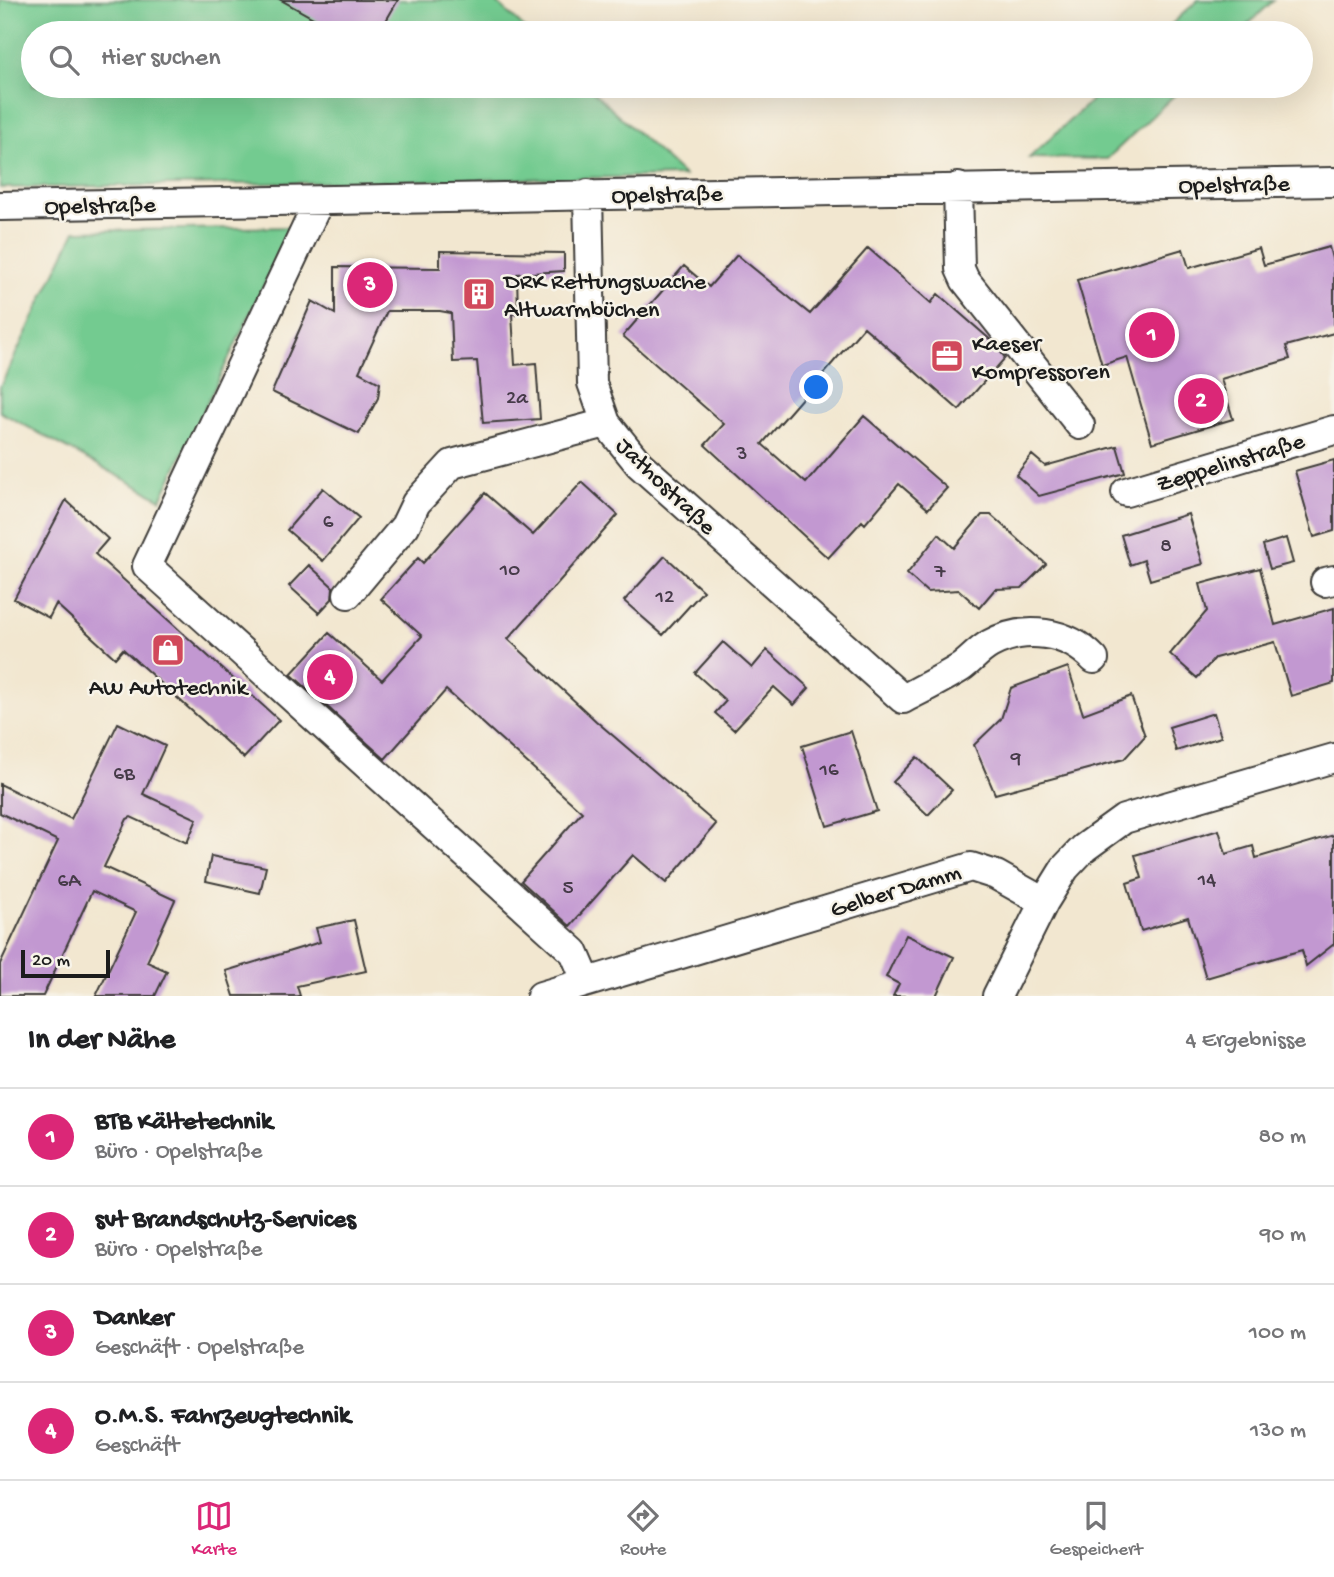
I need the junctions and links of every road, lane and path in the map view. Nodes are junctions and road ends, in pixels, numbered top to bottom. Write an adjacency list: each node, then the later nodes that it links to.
1 (1334, 182): 2 (street, Opelstraße)
2 (958, 187): 3 (street, Opelstraße); 7 (street)
3 (588, 194): 4 (street, Opelstraße); 6 (street, Jathostraße)
4 (319, 201): 5 (street, Opelstraße); 14 (street)
5 (0, 205)
6 (606, 423): 10 (street); 11 (street, Jathostraße)
7 (1080, 425)
8 (1334, 430): 9 (street, Zeppelinstraße)
9 (1126, 492)
10 (348, 594)
11 (1094, 659)
12 (1334, 758): 13 (street)
13 (1044, 902): 14 (street, Gelber Damm); 16 (street)
14 (587, 982): 15 (street, Gelber Damm)
15 (541, 996)
16 (998, 996)

